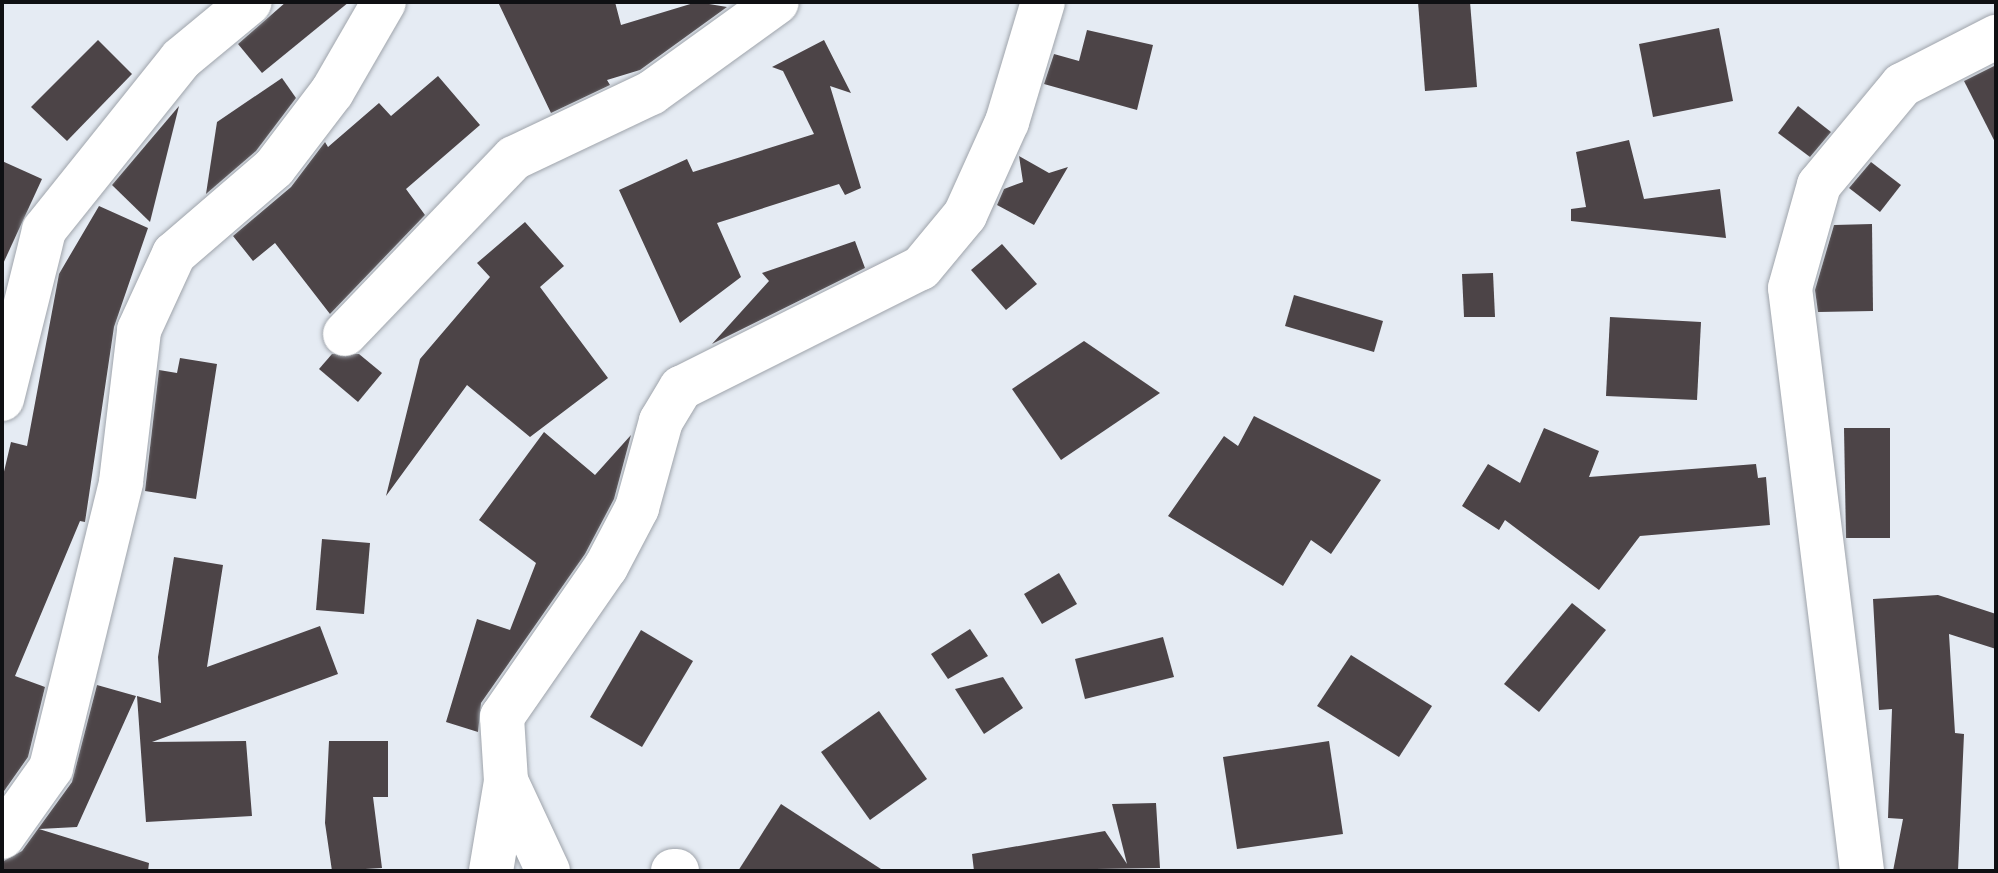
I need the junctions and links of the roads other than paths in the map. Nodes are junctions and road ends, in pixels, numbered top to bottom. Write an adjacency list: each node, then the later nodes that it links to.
1 (250, 2): 7 (street)
2 (384, 2): 9 (street)
3 (777, 2): 6 (street)
4 (1043, 2): 8 (street)
5 (1996, 37): 12 (street)
6 (345, 334)
7 (2, 399)
8 (506, 781): 10 (street); 11 (street)
9 (2, 837)
10 (491, 871)
11 (548, 871)
12 (1862, 871)

